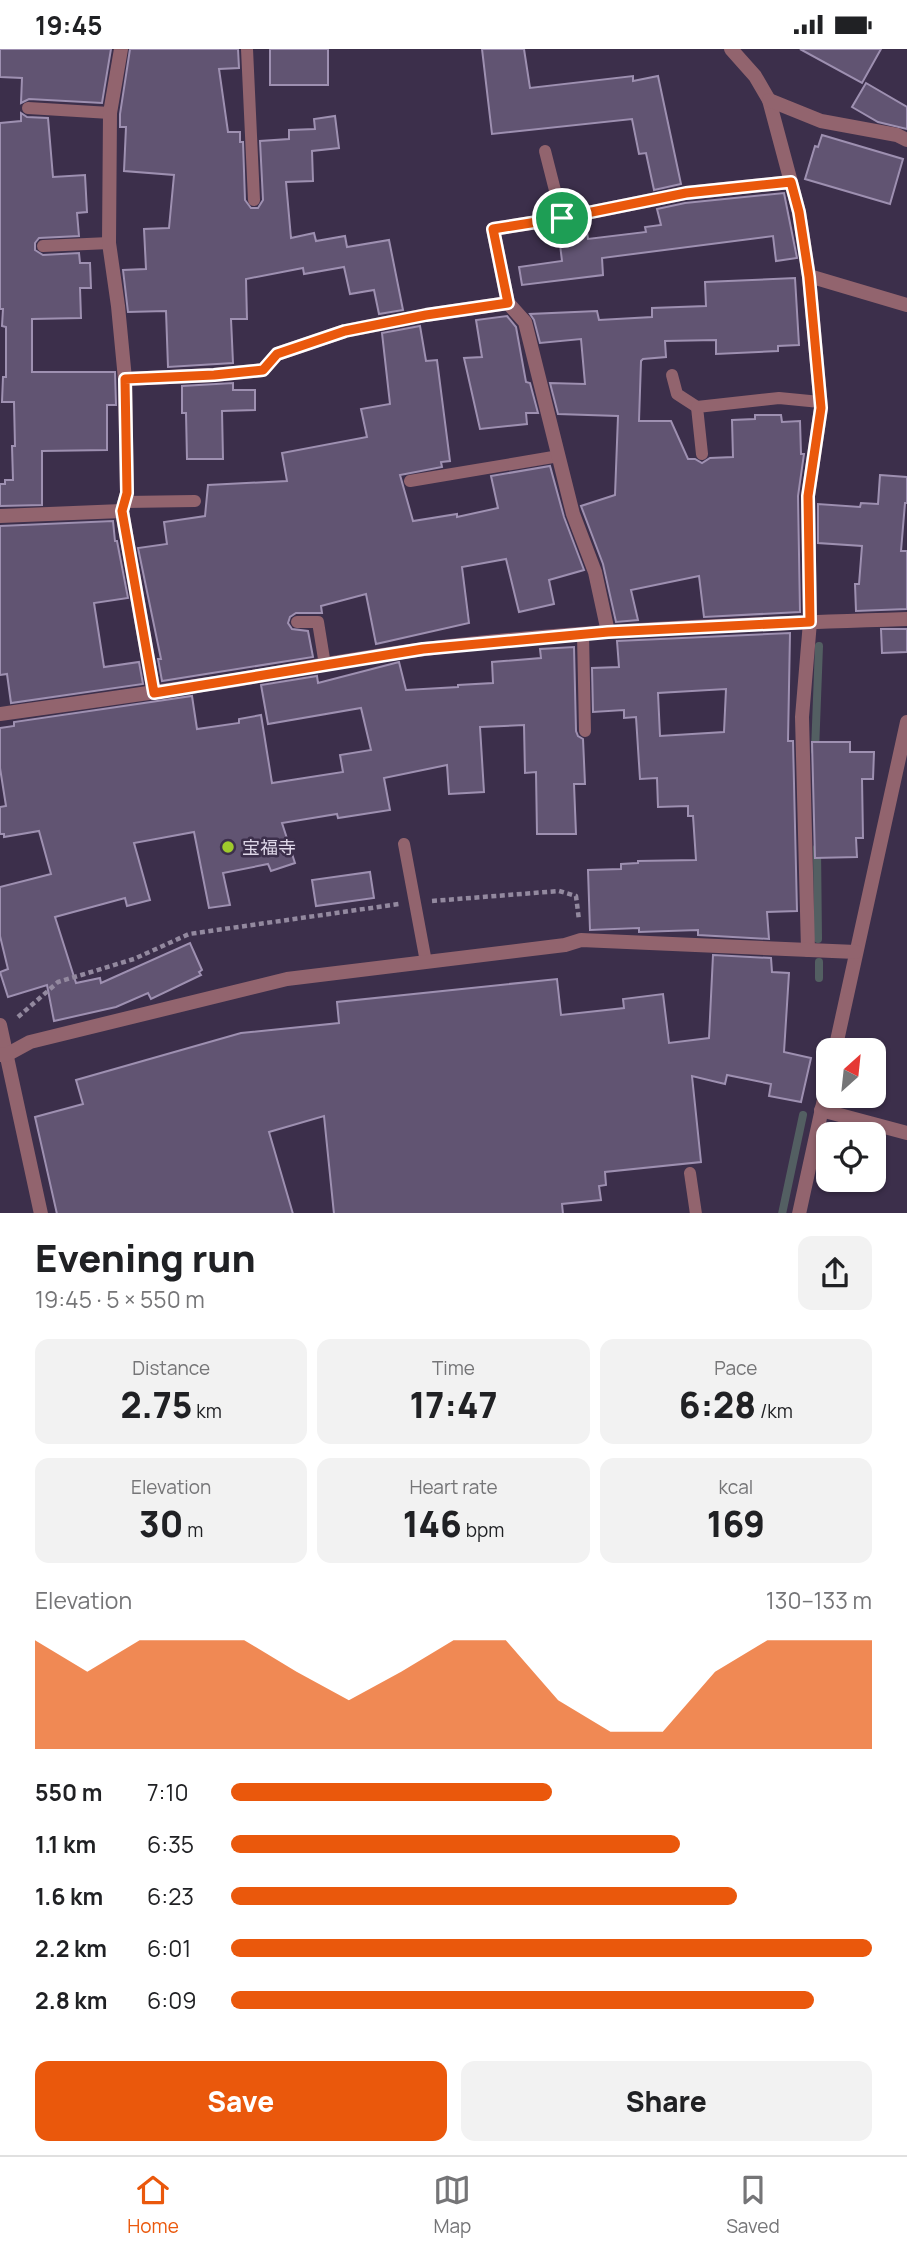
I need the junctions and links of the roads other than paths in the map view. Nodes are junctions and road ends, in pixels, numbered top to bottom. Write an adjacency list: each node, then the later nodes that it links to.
1 (121, 49): 6 (street)
2 (247, 49): 10 (lane)
3 (731, 49): 4 (street)
4 (769, 100): 7 (street); 9 (street)
5 (28, 108): 6 (lane)
6 (110, 113): 12 (street)
7 (907, 140)
8 (545, 151): 11 (lane)
9 (791, 182): 11 (street); 14 (street)
10 (254, 200)
11 (562, 218): 15 (street)
12 (108, 243): 13 (lane); 18 (street)
13 (43, 246)
14 (809, 277): 16 (street); 19 (street)
15 (508, 303): 18 (street); 22 (street)
16 (907, 305)
17 (672, 375): 20 (lane)
18 (125, 379): 25 (street)
19 (820, 402): 20 (lane); 29 (street)
20 (697, 407): 21 (lane)
21 (702, 454)
22 (559, 456): 23 (lane); 30 (street)
23 (410, 481)
24 (195, 502): 25 (lane)
25 (124, 506): 26 (street); 33 (street)
26 (0, 516)
27 (907, 619): 29 (street)
28 (297, 622): 32 (lane)
29 (810, 622): 30 (street); 38 (street)
30 (608, 632): 31 (street)
31 (583, 634): 32 (street); 36 (lane)
32 (325, 665): 33 (street)
33 (154, 693): 34 (street)
34 (0, 714)
35 (907, 722): 39 (street)
36 (584, 730)
37 (404, 844): 40 (lane)
38 (808, 950): 39 (street); 40 (street)
39 (856, 952): 42 (street)
40 (426, 962): 43 (street)
41 (1, 1028): 43 (street)
42 (838, 1038)
43 (4, 1055): 47 (street)
44 (821, 1110): 45 (street); 49 (street)
45 (907, 1133)
46 (691, 1173): 48 (lane)
47 (41, 1213)
48 (696, 1213)
49 (799, 1213)

